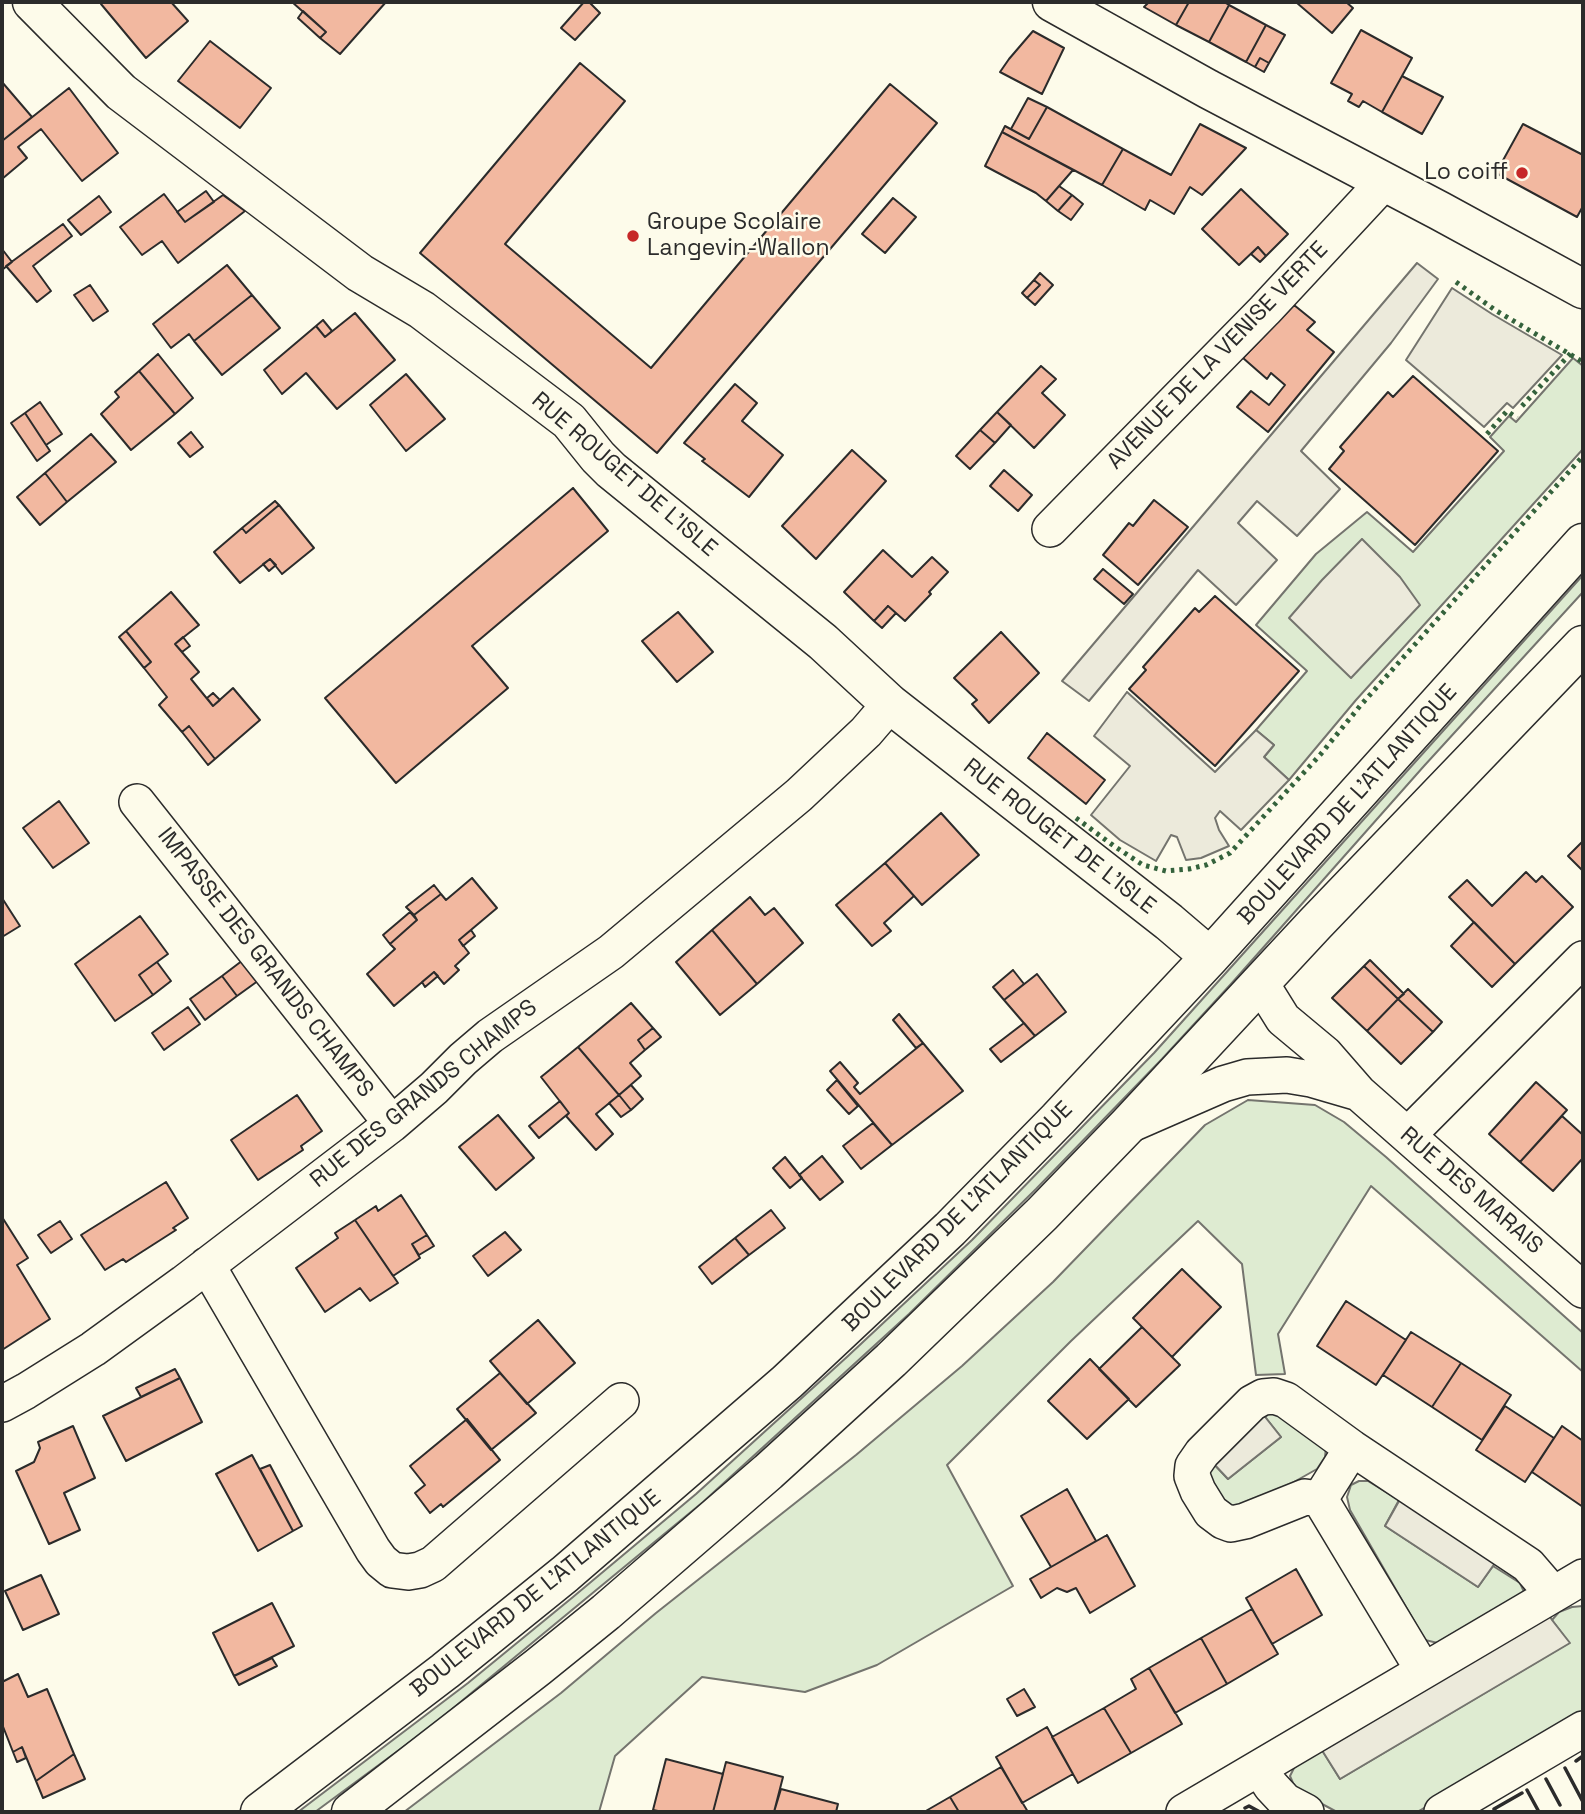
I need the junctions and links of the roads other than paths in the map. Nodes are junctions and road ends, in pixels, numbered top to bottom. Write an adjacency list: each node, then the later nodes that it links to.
1 (32, 2): 8 (main road, RUE ROUGET DE L'ISLE)
2 (1052, 2): 3 (main road)
3 (1384, 182): 4 (main road); 5 (street, AVENUE DE LA VENISE VERTE)
4 (1583, 289)
5 (1050, 529)
6 (1581, 543): 10 (main road, BOULEVARD DE L'ATLANTIQUE)
7 (1583, 645): 12 (main road)
8 (890, 704): 10 (main road, RUE ROUGET DE L'ISLE); 14 (street, RUE DES GRANDS CHAMPS)
9 (137, 802): 14 (street, IMPASSE DES GRANDS CHAMPS)
10 (1210, 957): 28 (main road, BOULEVARD DE L'ATLANTIQUE)
11 (1583, 959): 16 (street)
12 (1260, 982): 13 (street, RUE DES MARAIS); 15 (main road)
13 (1359, 1093): 15 (street, RUE DES MARAIS); 16 (street, RUE DES MARAIS)
14 (392, 1124): 17 (street, RUE DES GRANDS CHAMPS)
15 (1128, 1125): 29 (main road)
16 (1408, 1135): 18 (street, RUE DES MARAIS)
17 (207, 1265): 19 (street); 20 (street, RUE DES GRANDS CHAMPS)
18 (1583, 1290)
19 (621, 1401)
20 (2, 1404)
21 (1352, 1448): 22 (street); 22 (street); 24 (street)
22 (1320, 1499): 25 (street)
23 (1583, 1577): 24 (street)
24 (1553, 1594): 25 (street)
25 (1423, 1670): 27 (street)
26 (1583, 1729): 32 (street)
27 (1260, 1769): 30 (street); 31 (street)
28 (260, 1812)
29 (351, 1812)
30 (1184, 1812)
31 (1306, 1812)
32 (1442, 1812)

